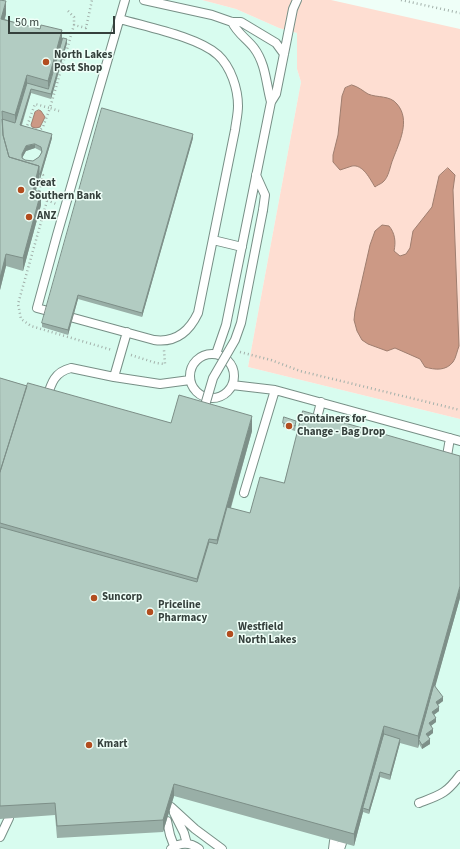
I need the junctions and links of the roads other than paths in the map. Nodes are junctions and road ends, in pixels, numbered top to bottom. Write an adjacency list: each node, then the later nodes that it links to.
1 (126, 0): 4 (lane)
2 (144, 0): 5 (lane)
3 (297, 0): 6 (lane)
4 (120, 19): 9 (lane); 11 (lane)
5 (232, 22): 6 (lane); 7 (lane)
6 (284, 54): 7 (lane)
7 (271, 102): 8 (lane)
8 (256, 175): 10 (lane); 18 (lane, bridge)
9 (213, 240): 10 (lane); 11 (lane)
10 (242, 247): 12 (lane)
11 (127, 332): 13 (lane)
12 (218, 350): 14 (lane); 15 (lane)
13 (114, 377): 14 (lane); 20 (lane)
14 (190, 380): 16 (lane)
15 (232, 385): 17 (lane); 18 (lane)
16 (194, 390): 18 (lane); 21 (lane)
17 (275, 390): 19 (lane); 26 (lane)
18 (214, 398)
19 (321, 402): 22 (lane); 23 (lane)
20 (45, 403)
21 (192, 403)
22 (315, 427)
23 (450, 438): 24 (lane); 25 (lane)
24 (460, 440)
25 (446, 464)
26 (244, 493)
27 (460, 775): 28 (lane)
28 (419, 803)
29 (9, 818): 31 (lane)
30 (166, 821): 33 (lane)
31 (0, 837)
32 (187, 844): 33 (lane); 34 (lane); 35 (lane)
33 (172, 848)
34 (199, 849)
35 (222, 849)

